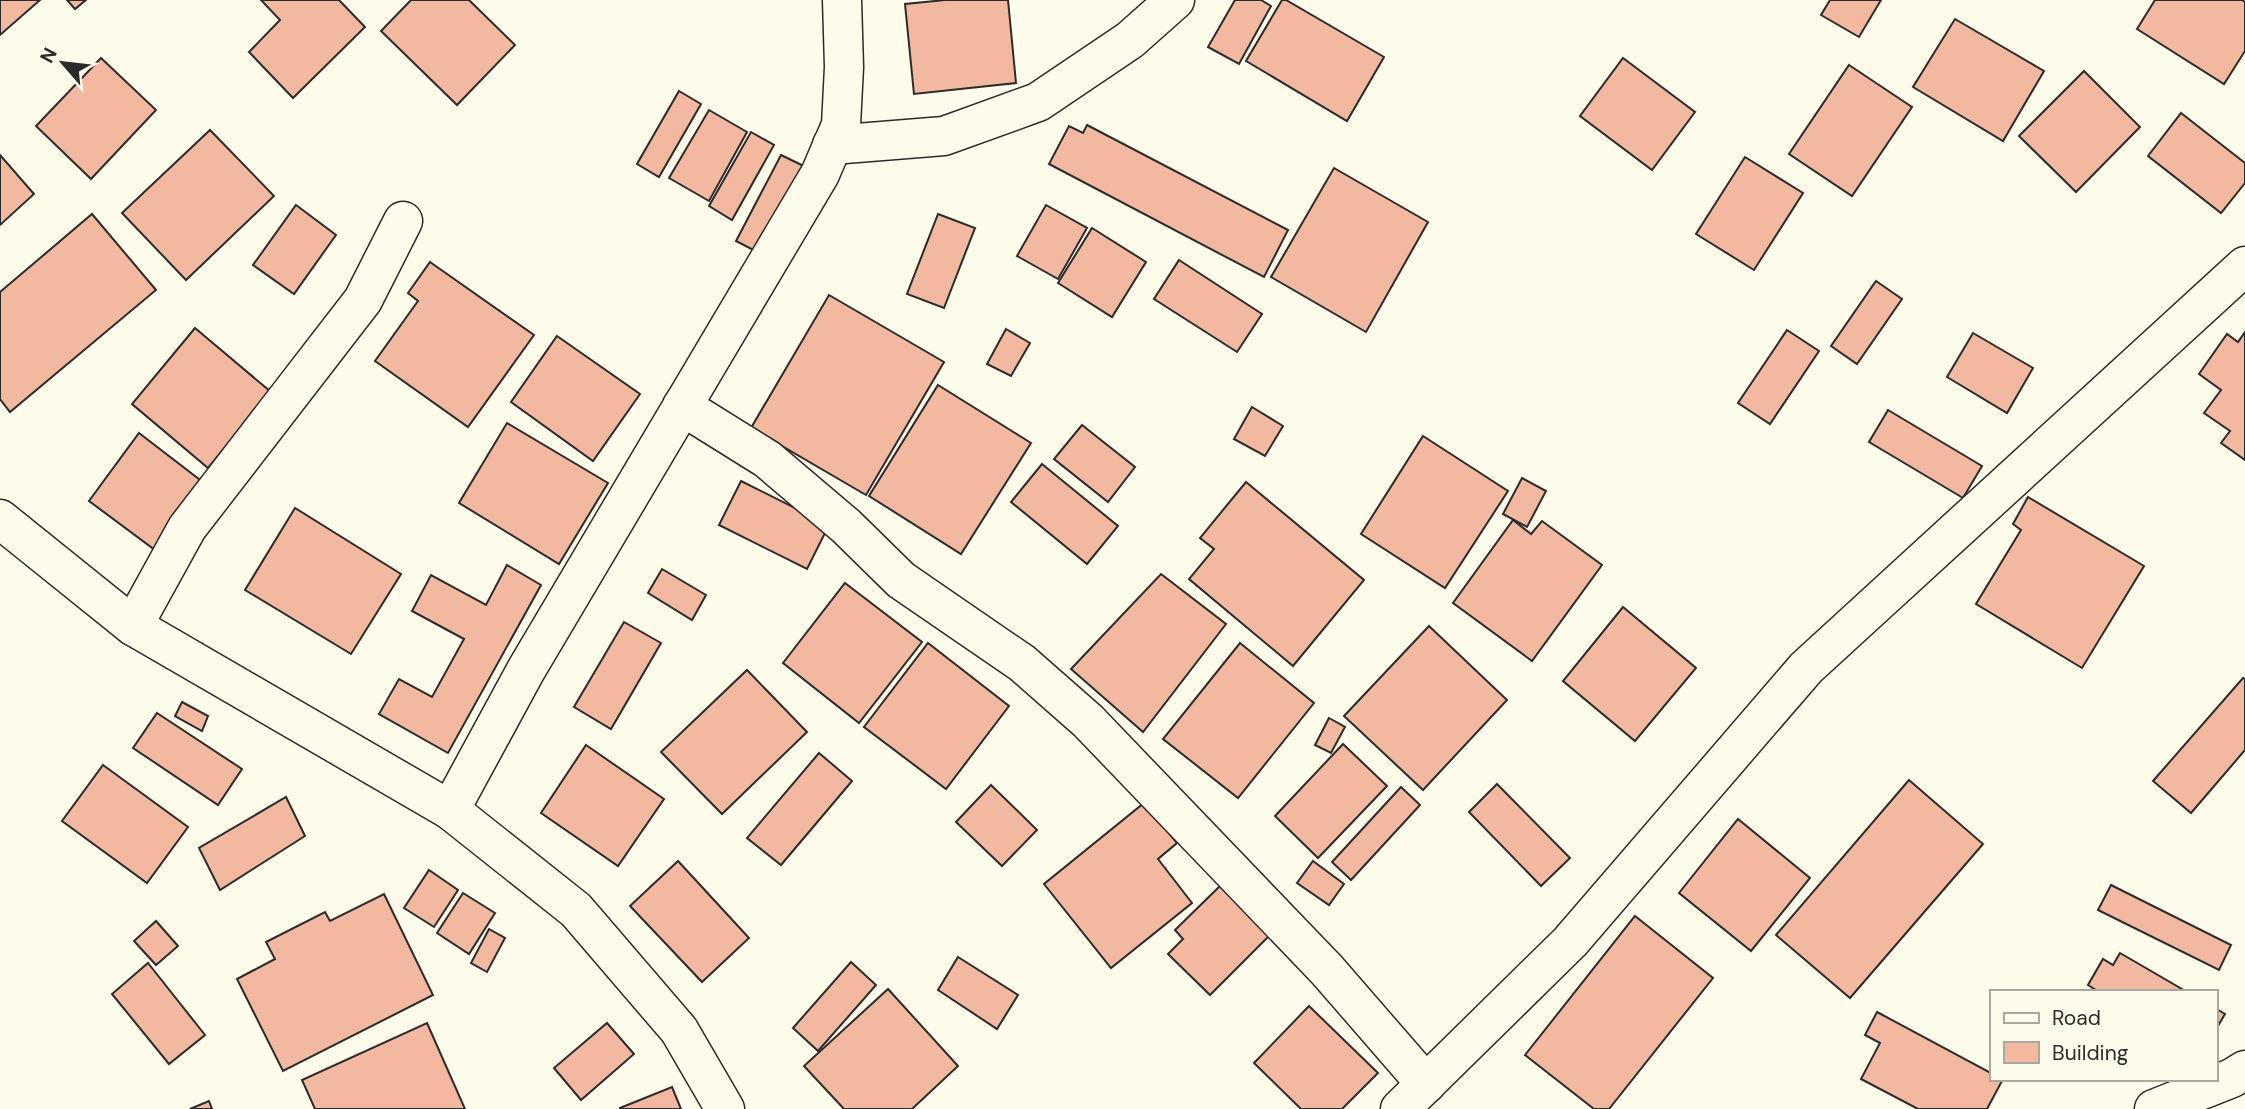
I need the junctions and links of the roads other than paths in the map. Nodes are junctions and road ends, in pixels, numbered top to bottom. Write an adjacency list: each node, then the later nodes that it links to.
1 (842, 0): 3 (street)
2 (1175, 0): 3 (street)
3 (832, 145): 6 (street)
4 (403, 221): 8 (street)
5 (2245, 266): 11 (street)
6 (682, 406): 9 (street); 11 (street)
7 (0, 519): 8 (street)
8 (133, 626): 9 (street)
9 (450, 810): 12 (street)
10 (2245, 1070): 13 (street)
11 (1413, 1096)
12 (725, 1109)
13 (2154, 1109)

